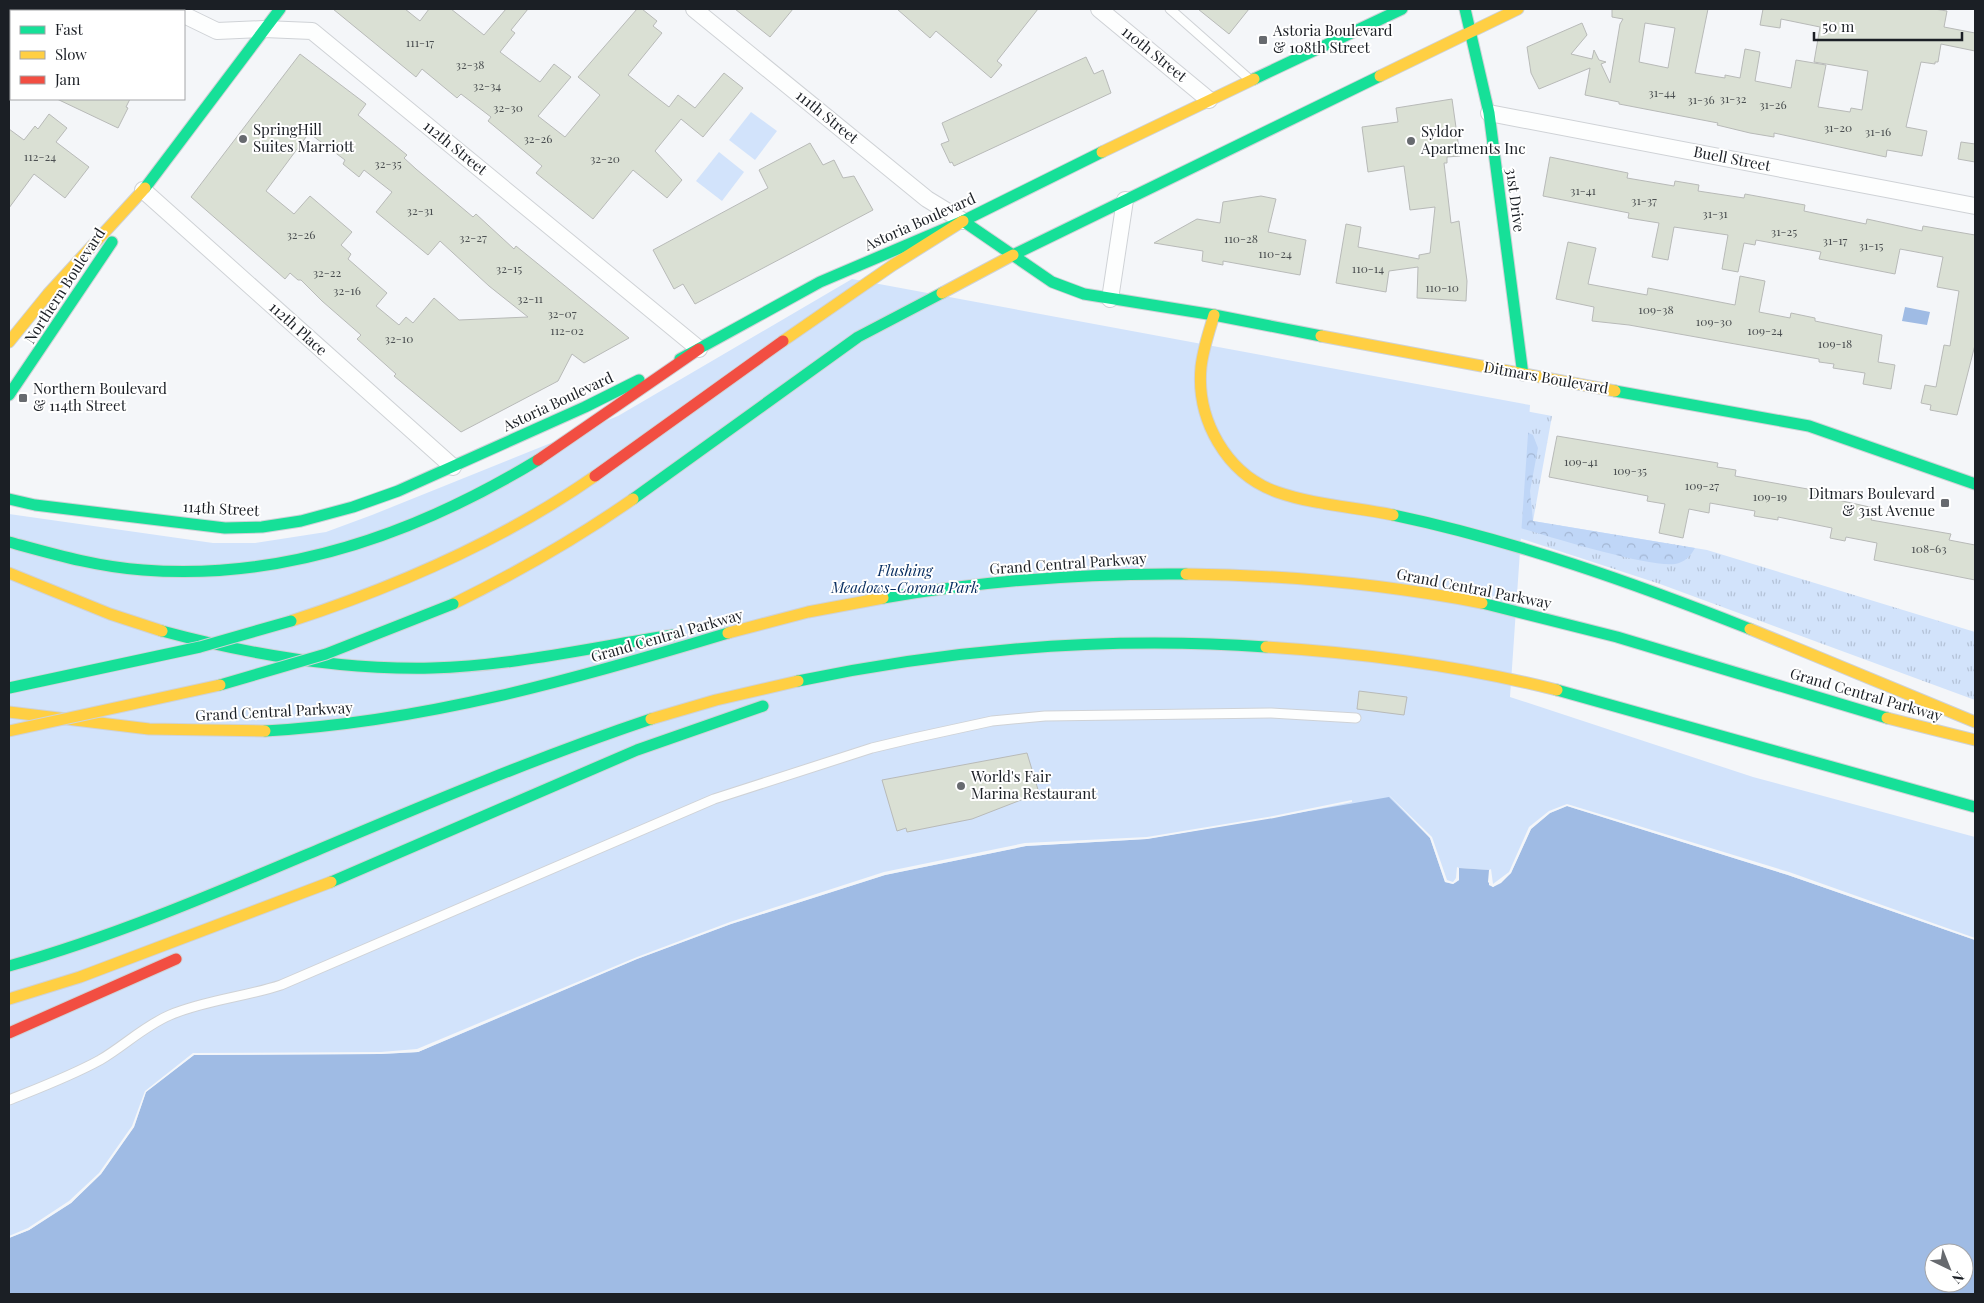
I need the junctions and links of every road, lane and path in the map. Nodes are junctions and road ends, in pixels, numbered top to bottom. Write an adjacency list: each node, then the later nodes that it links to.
1 (280, 9): 9 (main road, Northern Boulevard)
2 (694, 9): 17 (street, 111th Street)
3 (1099, 9): 12 (street, 110th Street)
4 (1170, 9): 11 (lane)
5 (1402, 9): 11 (main road, Astoria Boulevard)
6 (1465, 9): 10 (main road, 31st Drive)
7 (1518, 9): 10 (main road)
8 (185, 15): 9 (street, 112th Street)
9 (264, 29): 14 (main road, Northern Boulevard); 22 (street, 112th Street)
10 (1471, 30): 13 (main road, 31st Drive); 15 (main road)
11 (1250, 81): 12 (main road, Astoria Boulevard)
12 (1209, 100): 17 (main road, Astoria Boulevard)
13 (1489, 113): 16 (street, Buell Street); 23 (main road, 31st Drive)
14 (143, 190): 21 (main road, Northern Boulevard); 24 (main road, Northern Boulevard); 25 (street, 112th Place)
15 (1125, 200): 18 (main road); 19 (street)
16 (1975, 206)
17 (963, 221): 18 (main road, Ditmars Boulevard); 22 (main road, Astoria Boulevard); 32 (main road, bridge)
18 (1013, 255): 19 (main road, Ditmars Boulevard); 36 (main road, bridge)
19 (1110, 299): 20 (main road, Ditmars Boulevard)
20 (1214, 315): 23 (main road, Ditmars Boulevard); 38 (main road)
21 (9, 342)
22 (699, 349): 25 (main road, Astoria Boulevard); 28 (main road)
23 (1523, 375): 26 (main road, Ditmars Boulevard)
24 (9, 395)
25 (453, 467): 27 (main road, 114th Street)
26 (1975, 484)
27 (9, 499)
28 (9, 542)
29 (9, 573): 30 (main road)
30 (778, 619): 35 (main road, Grand Central Parkway); 41 (main road, Grand Central Parkway)
31 (1071, 646): 33 (main road); 42 (main road); 46 (main road)
32 (9, 688)
33 (826, 688)
34 (775, 702): 43 (main road)
35 (9, 712)
36 (72, 718): 39 (main road, bridge); 40 (main road, bridge)
37 (1356, 718): 49 (lane)
38 (1975, 722)
39 (9, 727)
40 (9, 731)
41 (1975, 740)
42 (1975, 807)
43 (373, 864): 44 (main road); 47 (main road)
44 (233, 932)
45 (189, 953): 48 (main road)
46 (9, 966)
47 (9, 1000)
48 (9, 1034)
49 (9, 1100)

